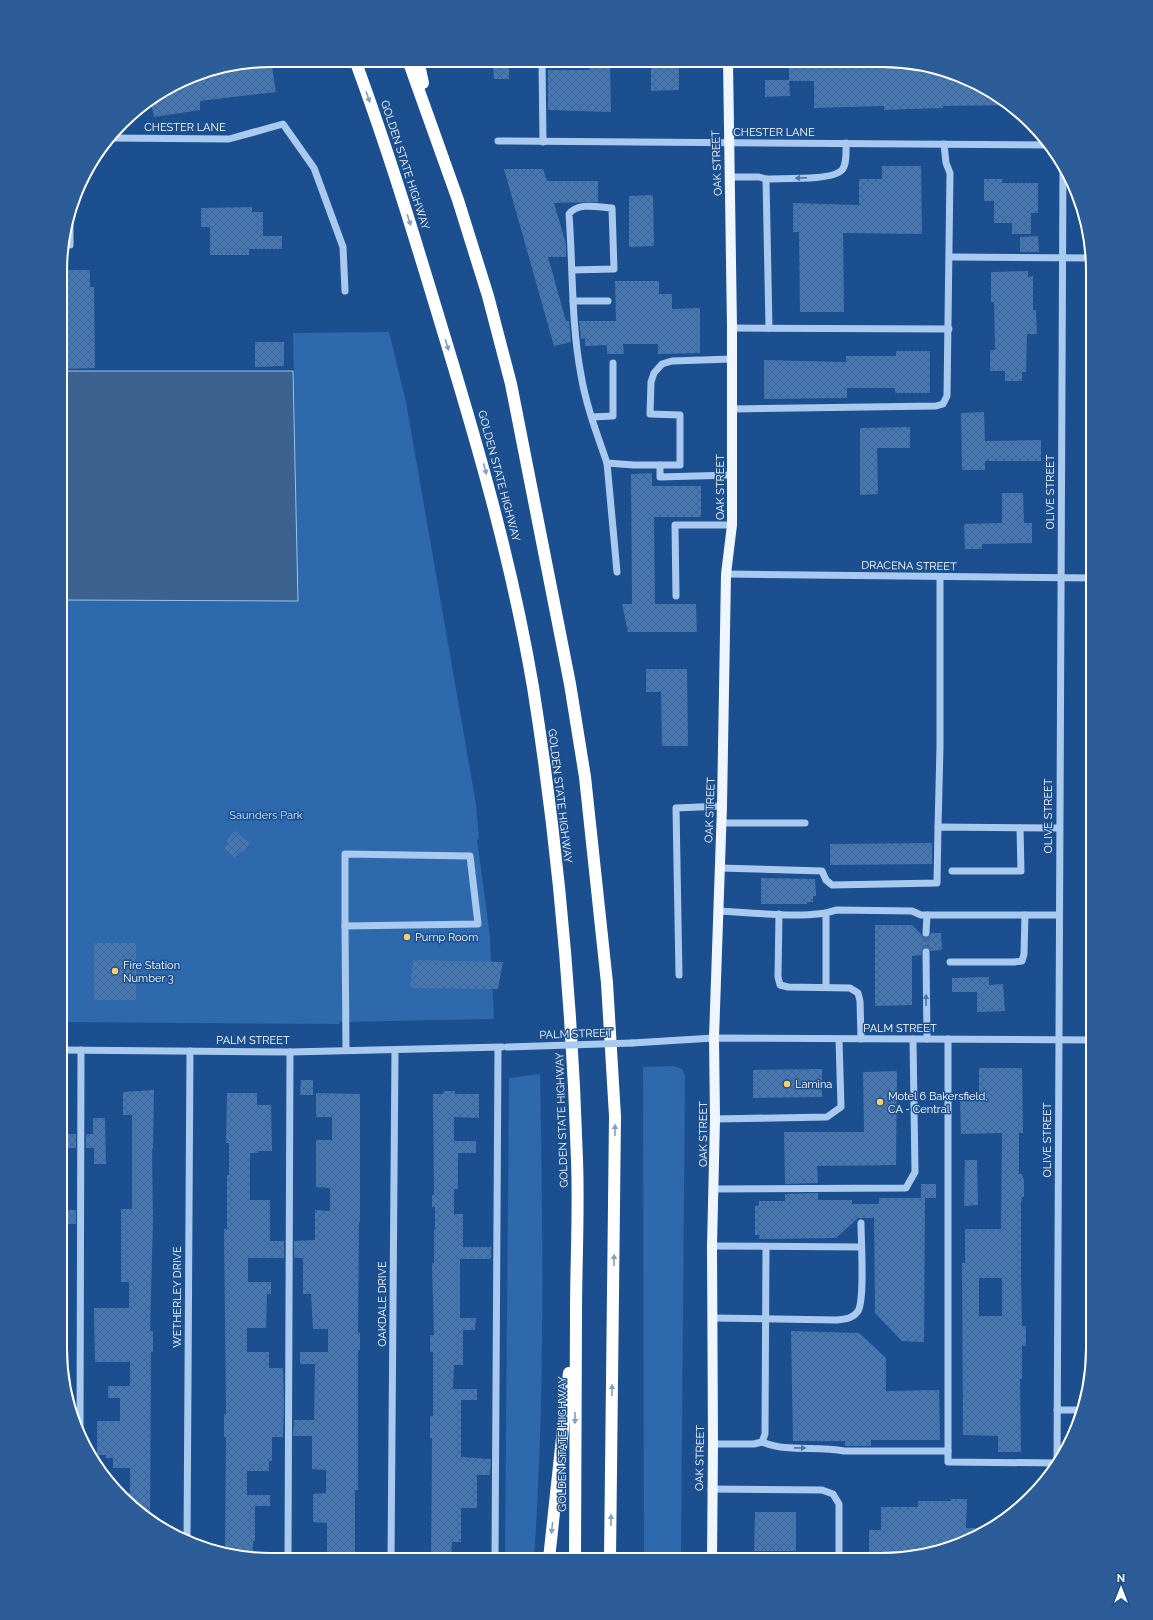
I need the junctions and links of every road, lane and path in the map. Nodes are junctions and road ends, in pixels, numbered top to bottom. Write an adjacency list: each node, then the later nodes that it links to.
1 (358, 67): 84 (highway, GOLDEN STATE HIGHWAY, one-way to 84)
2 (411, 67): 6 (highway)
3 (420, 67): 6 (highway)
4 (542, 67): 9 (street)
5 (728, 67): 10 (main road, OAK STREET)
6 (436, 137): 102 (highway, one-way to 6)
7 (116, 138): 23 (street, CHESTER LANE)
8 (498, 141): 9 (street, CHESTER LANE)
9 (543, 142): 10 (street, CHESTER LANE)
10 (728, 143): 11 (street, CHESTER LANE); 14 (main road, OAK STREET)
11 (846, 143): 12 (street, CHESTER LANE); 16 (street, one-way to 16)
12 (944, 144): 13 (street, CHESTER LANE); 19 (street)
13 (1042, 145)
14 (731, 177): 16 (street); 26 (main road, OAK STREET)
15 (1063, 177): 20 (street, OLIVE STREET)
16 (766, 179): 27 (street)
17 (70, 238): 18 (street)
18 (70, 245)
19 (950, 257): 20 (street); 28 (street)
20 (1062, 258): 21 (street); 40 (street, OLIVE STREET)
21 (1086, 258)
22 (573, 270): 22 (street); 24 (street)
23 (345, 291)
24 (573, 301): 25 (street); 32 (street)
25 (608, 301)
26 (732, 328): 27 (street); 29 (main road, OAK STREET)
27 (769, 328): 28 (street)
28 (949, 329): 31 (street)
29 (732, 359): 31 (main road, OAK STREET); 34 (street)
30 (613, 364): 32 (street)
31 (732, 409): 35 (main road, OAK STREET)
32 (592, 417): 33 (street)
33 (607, 463): 34 (street); 37 (street)
34 (660, 465): 35 (street)
35 (732, 475): 36 (main road, OAK STREET)
36 (732, 524): 38 (main road, OAK STREET); 42 (street)
37 (617, 572)
38 (726, 574): 39 (street, DRACENA STREET); 43 (main road, OAK STREET)
39 (940, 578): 40 (street, DRACENA STREET); 46 (street)
40 (1061, 578): 41 (street, DRACENA STREET); 48 (street, OLIVE STREET)
41 (1086, 578)
42 (676, 596)
43 (722, 806): 44 (main road, OAK STREET); 61 (street)
44 (722, 823): 45 (street); 49 (main road, OAK STREET)
45 (805, 823)
46 (938, 827): 47 (street); 49 (street)
47 (1020, 828): 48 (street); 50 (street)
48 (1059, 828): 56 (street, OLIVE STREET)
49 (720, 868): 51 (main road, OAK STREET)
50 (952, 871)
51 (719, 911): 52 (street); 63 (main road, OAK STREET)
52 (779, 914): 53 (street); 62 (street)
53 (826, 914): 54 (street); 62 (street)
54 (927, 915): 55 (street); 58 (street)
55 (1025, 915): 56 (street); 60 (street)
56 (1059, 915): 69 (street, OLIVE STREET)
57 (345, 926): 57 (street); 74 (street)
58 (926, 932)
59 (926, 952): 67 (street, one-way to 59)
60 (950, 962)
61 (678, 975)
62 (826, 988): 65 (street)
63 (714, 1038): 64 (street, PALM STREET); 71 (street, PALM STREET, bridge); 78 (main road, OAK STREET)
64 (839, 1039): 65 (street, PALM STREET); 78 (street)
65 (861, 1039): 66 (street, PALM STREET)
66 (913, 1039): 67 (street, PALM STREET); 79 (street)
67 (927, 1039): 68 (street, PALM STREET)
68 (948, 1039): 69 (street, PALM STREET); 92 (street)
69 (1058, 1040): 70 (street, PALM STREET); 87 (street, OLIVE STREET)
70 (1086, 1040)
71 (498, 1048): 75 (street, PALM STREET); 99 (street)
72 (67, 1050): 73 (street, PALM STREET)
73 (81, 1050): 76 (street, PALM STREET); 89 (street)
74 (346, 1050): 75 (street, PALM STREET); 77 (street, PALM STREET)
75 (395, 1050): 98 (street, OAKDALE DRIVE)
76 (190, 1051): 77 (street, PALM STREET); 96 (street, WETHERLEY DRIVE)
77 (290, 1052): 97 (street)
78 (715, 1120): 79 (main road, OAK STREET)
79 (714, 1189): 81 (main road, OAK STREET)
80 (861, 1223): 83 (street)
81 (712, 1246): 82 (street); 85 (main road, OAK STREET)
82 (766, 1247): 83 (street); 86 (street)
83 (861, 1247): 86 (street)
84 (576, 1309): 100 (highway, one-way to 100); 101 (highway, GOLDEN STATE HIGHWAY, one-way to 101)
85 (712, 1318): 86 (street); 91 (main road, OAK STREET)
86 (766, 1319): 90 (street)
87 (1057, 1410): 88 (street); 93 (street, OLIVE STREET)
88 (1077, 1410)
89 (80, 1420)
90 (762, 1442): 91 (street); 92 (street, one-way to 92)
91 (713, 1444): 95 (main road, OAK STREET)
92 (948, 1451): 94 (street)
93 (1057, 1454)
94 (1050, 1465)
95 (711, 1489): 103 (main road, OAK STREET); 104 (street)
96 (187, 1535)
97 (288, 1553)
98 (391, 1553)
99 (495, 1553)
100 (550, 1553)
101 (575, 1553)
102 (610, 1553)
103 (712, 1553)
104 (839, 1553)

